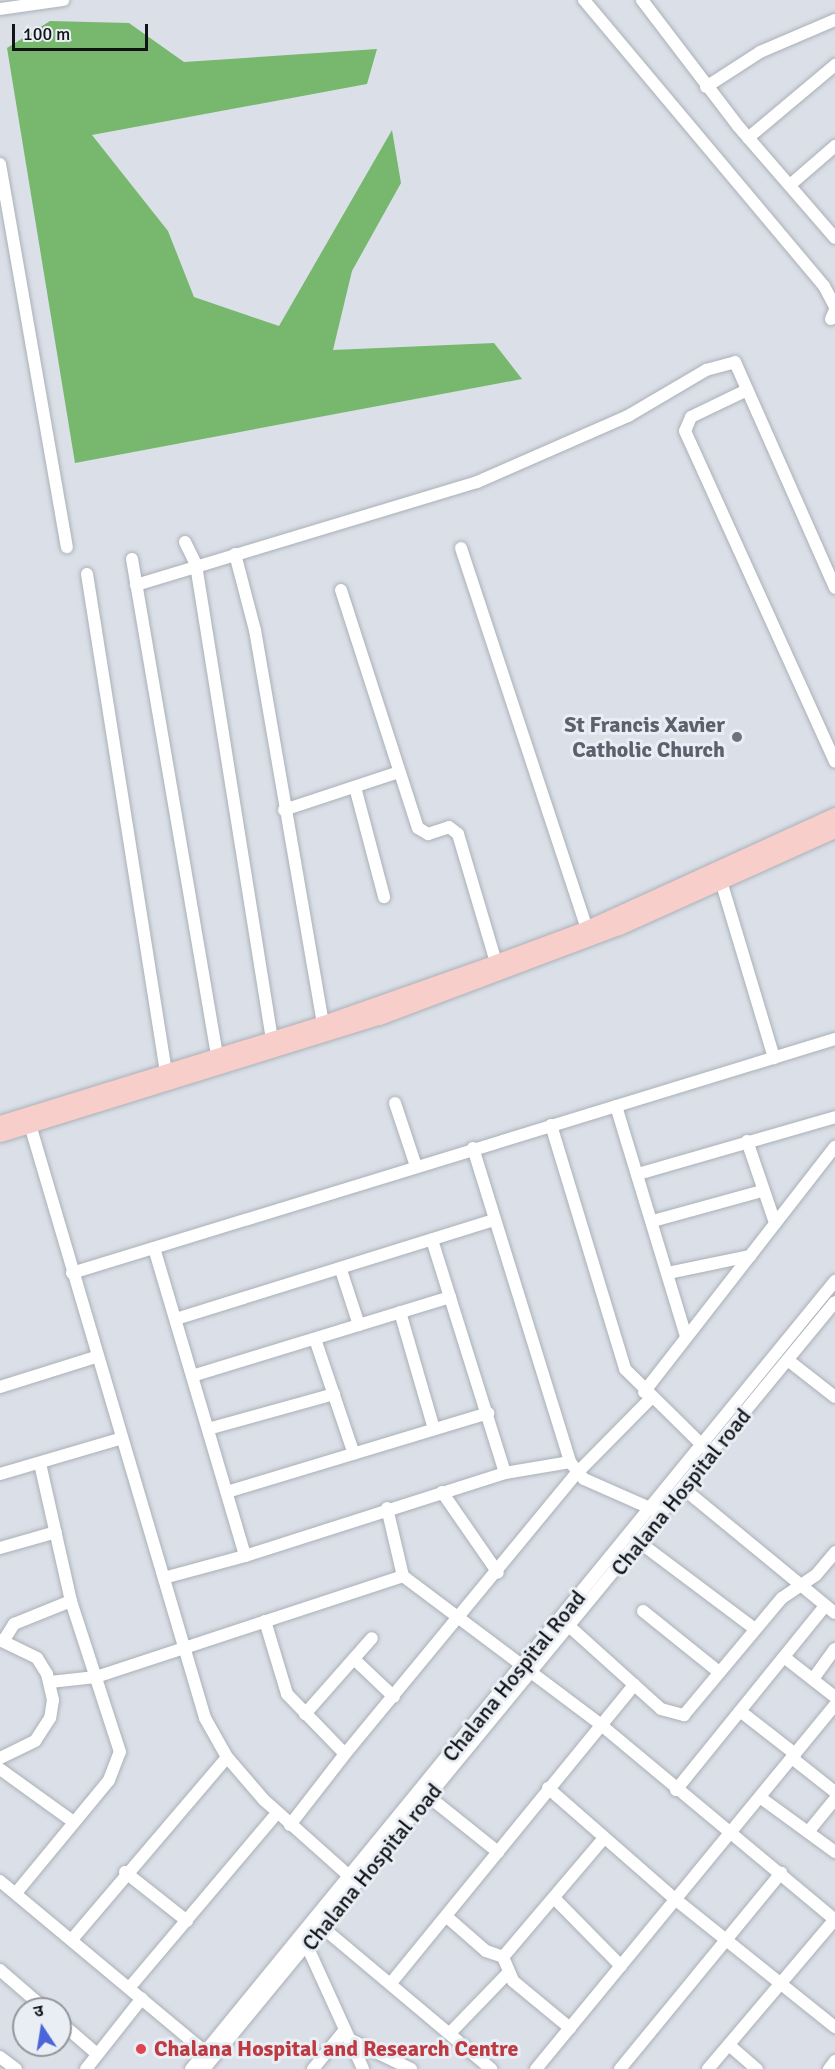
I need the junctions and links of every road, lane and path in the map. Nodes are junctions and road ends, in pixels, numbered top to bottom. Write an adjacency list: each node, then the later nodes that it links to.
1 (63, 0): 4 (street)
2 (584, 0): 15 (street)
3 (642, 0): 7 (street)
4 (0, 9)
5 (835, 20): 7 (street)
6 (835, 65): 8 (street)
7 (706, 87): 8 (street)
8 (748, 138): 11 (street)
9 (835, 146): 11 (street)
10 (0, 164): 18 (street)
11 (790, 185): 13 (street)
12 (835, 217): 13 (street)
13 (824, 225): 14 (street)
14 (835, 238)
15 (834, 312)
16 (747, 390): 20 (street); 25 (street); 27 (street)
17 (185, 542): 22 (street)
18 (67, 546)
19 (461, 549): 35 (street)
20 (235, 554): 22 (street); 30 (street)
21 (132, 559): 24 (street)
22 (196, 565): 24 (street); 38 (street)
23 (87, 574): 42 (street)
24 (136, 585): 40 (street)
25 (835, 588)
26 (341, 590): 28 (street)
27 (835, 762)
28 (399, 772): 29 (street); 36 (street)
29 (355, 787): 30 (street); 34 (street)
30 (284, 810): 37 (street)
31 (835, 815): 35 (main road)
32 (835, 830): 33 (main road)
33 (722, 881): 41 (street); 46 (main road)
34 (384, 897)
35 (587, 928): 36 (main road)
36 (495, 962): 37 (main road)
37 (323, 1023): 38 (main road)
38 (272, 1039): 40 (main road)
39 (835, 1039): 41 (street)
40 (218, 1055): 42 (main road)
41 (774, 1058): 44 (street)
42 (166, 1072): 46 (main road)
43 (395, 1102): 53 (street)
44 (616, 1106): 48 (street); 54 (street)
45 (835, 1117): 50 (street)
46 (28, 1120): 47 (main road); 49 (main road); 63 (street)
47 (0, 1123)
48 (551, 1125): 52 (street); 78 (street)
49 (0, 1134)
50 (747, 1142): 54 (street); 55 (street)
51 (835, 1147): 58 (street)
52 (473, 1148): 53 (street); 56 (street)
53 (416, 1166): 60 (street)
54 (638, 1174): 57 (street)
55 (762, 1191): 57 (street); 58 (street)
56 (494, 1220): 59 (street); 86 (street)
57 (653, 1221): 64 (street)
58 (776, 1223): 61 (street)
59 (433, 1243): 62 (street); 66 (street)
60 (153, 1248): 63 (street); 69 (street)
61 (750, 1256): 64 (street); 71 (street)
62 (341, 1270): 69 (street); 70 (street)
63 (72, 1273): 73 (street)
64 (668, 1273): 71 (street)
65 (835, 1281): 84 (street, Chalana Hospital Road)
66 (450, 1297): 68 (street); 80 (street)
67 (835, 1302): 74 (street, Chalana Hospital road)
68 (400, 1312): 70 (street); 82 (street)
69 (176, 1319): 75 (street)
70 (358, 1325): 72 (street)
71 (686, 1337): 78 (street)
72 (315, 1339): 75 (street); 77 (street)
73 (96, 1357): 76 (street); 83 (street)
74 (789, 1360): 79 (street); 91 (street, Chalana Hospital road)
75 (192, 1377): 81 (street)
76 (0, 1388)
77 (334, 1394): 81 (street); 85 (street)
78 (647, 1395): 84 (street); 89 (street)
79 (835, 1398)
80 (488, 1413): 82 (street); 88 (street)
81 (208, 1429): 92 (street)
82 (434, 1429): 85 (street)
83 (122, 1438): 87 (street); 104 (street)
84 (704, 1447): 95 (street, Chalana Hospital Road)
85 (354, 1454): 92 (street)
86 (570, 1462): 88 (street); 89 (street)
87 (40, 1463): 90 (street); 97 (street)
88 (505, 1473): 93 (street)
89 (577, 1473): 95 (street); 102 (street)
90 (0, 1474)
91 (684, 1489): 96 (street, Chalana Hospital road); 105 (street)
92 (227, 1492): 101 (street)
93 (442, 1492): 94 (street); 102 (street)
94 (387, 1508): 101 (street); 103 (street)
95 (652, 1509): 96 (street); 119 (street, Chalana Hospital Road)
96 (664, 1514): 98 (street, Chalana Hospital road)
97 (56, 1532): 99 (street); 106 (street)
98 (639, 1542): 111 (street, Chalana Hospital road); 112 (street)
99 (0, 1548)
100 (835, 1552): 105 (street)
101 (245, 1556): 104 (street)
102 (498, 1573): 110 (street)
103 (403, 1576): 109 (street); 110 (street)
104 (164, 1578): 116 (street)
105 (799, 1585): 107 (street); 112 (street)
106 (71, 1601): 114 (street); 121 (street)
107 (830, 1609): 117 (street)
108 (643, 1611): 120 (street)
109 (265, 1621): 116 (street); 129 (street)
110 (460, 1621): 119 (street); 125 (street)
111 (570, 1627): 119 (street, Chalana Hospital road); 124 (street)
112 (755, 1629): 120 (street)
113 (372, 1638): 118 (street)
114 (2, 1640): 123 (street)
115 (835, 1648): 122 (street)
116 (184, 1649): 121 (street); 133 (street)
117 (784, 1657): 122 (street); 128 (street)
118 (354, 1659): 125 (street); 129 (street)
119 (528, 1669): 130 (street); 139 (street, Chalana Hospital road); 152 (street, Chalana Hospital Road)
120 (719, 1672): 124 (street)
121 (96, 1677): 123 (street); 143 (street)
122 (813, 1679): 126 (street)
123 (51, 1682): 134 (street)
124 (634, 1685): 130 (street)
125 (394, 1697): 131 (street)
126 (835, 1697)
127 (835, 1705): 132 (street)
128 (740, 1711): 132 (street); 137 (street)
129 (305, 1714): 131 (street)
130 (600, 1724): 136 (street); 137 (street)
131 (345, 1754): 144 (street)
132 (794, 1756): 138 (street); 140 (street)
133 (227, 1757): 142 (street); 150 (street)
134 (0, 1758)
135 (0, 1769): 143 (street)
136 (548, 1788): 147 (street); 148 (street)
137 (676, 1790): 146 (street)
138 (835, 1792)
139 (428, 1796): 148 (street); 152 (street, Chalana Hospital road)
140 (761, 1798): 145 (street); 146 (street)
141 (835, 1799): 145 (street)
142 (277, 1813): 144 (street); 159 (street)
143 (71, 1821): 154 (street)
144 (290, 1825): 152 (street)
145 (808, 1832): 149 (street)
146 (730, 1835): 151 (street); 156 (street)
147 (604, 1838): 155 (street); 156 (street)
148 (498, 1852): 157 (street)
149 (835, 1852)
150 (125, 1872): 159 (street); 161 (street)
151 (781, 1873): 158 (street); 162 (street)
152 (354, 1880): 160 (street, Chalana Hospital road); 180 (street, Chalana Hospital Road)
153 (0, 1881): 154 (street)
154 (16, 1893): 161 (street)
155 (555, 1899): 164 (street); 165 (street)
156 (675, 1899): 162 (street); 165 (street)
157 (447, 1917): 164 (street); 168 (street)
158 (835, 1920): 169 (street)
159 (187, 1921): 170 (street)
160 (322, 1927): 163 (street, Chalana Hospital road); 168 (street)
161 (74, 1938): 170 (street)
162 (725, 1940): 169 (street); 190 (street)
163 (307, 1946): 177 (street); 180 (street, Chalana Hospital road)
164 (503, 1958): 167 (street)
165 (621, 1966): 174 (street)
166 (0, 1970): 171 (street)
167 (508, 1973): 174 (street); 176 (street)
168 (391, 1983): 176 (street)
169 (780, 1984): 173 (street); 178 (street)
170 (130, 1987): 172 (street)
171 (31, 1997)
172 (142, 1998): 179 (street); 180 (street)
173 (835, 2027)
174 (570, 2028): 189 (street)
175 (72, 2032): 179 (street)
176 (450, 2033): 188 (street)
177 (347, 2035): 185 (street); 186 (street); 187 (street)
178 (729, 2044): 191 (street); 192 (street)
179 (97, 2054): 182 (street)
180 (209, 2055): 183 (street, Chalana Hospital Road); 184 (street, Chalana Hospital road)
181 (835, 2061): 193 (street)
182 (86, 2069)
183 (191, 2069)
184 (204, 2069)
185 (313, 2069)
186 (363, 2069)
187 (411, 2069)
188 (491, 2069)
189 (536, 2069)
190 (621, 2069)
191 (708, 2069)
192 (757, 2069)
193 (829, 2069)

